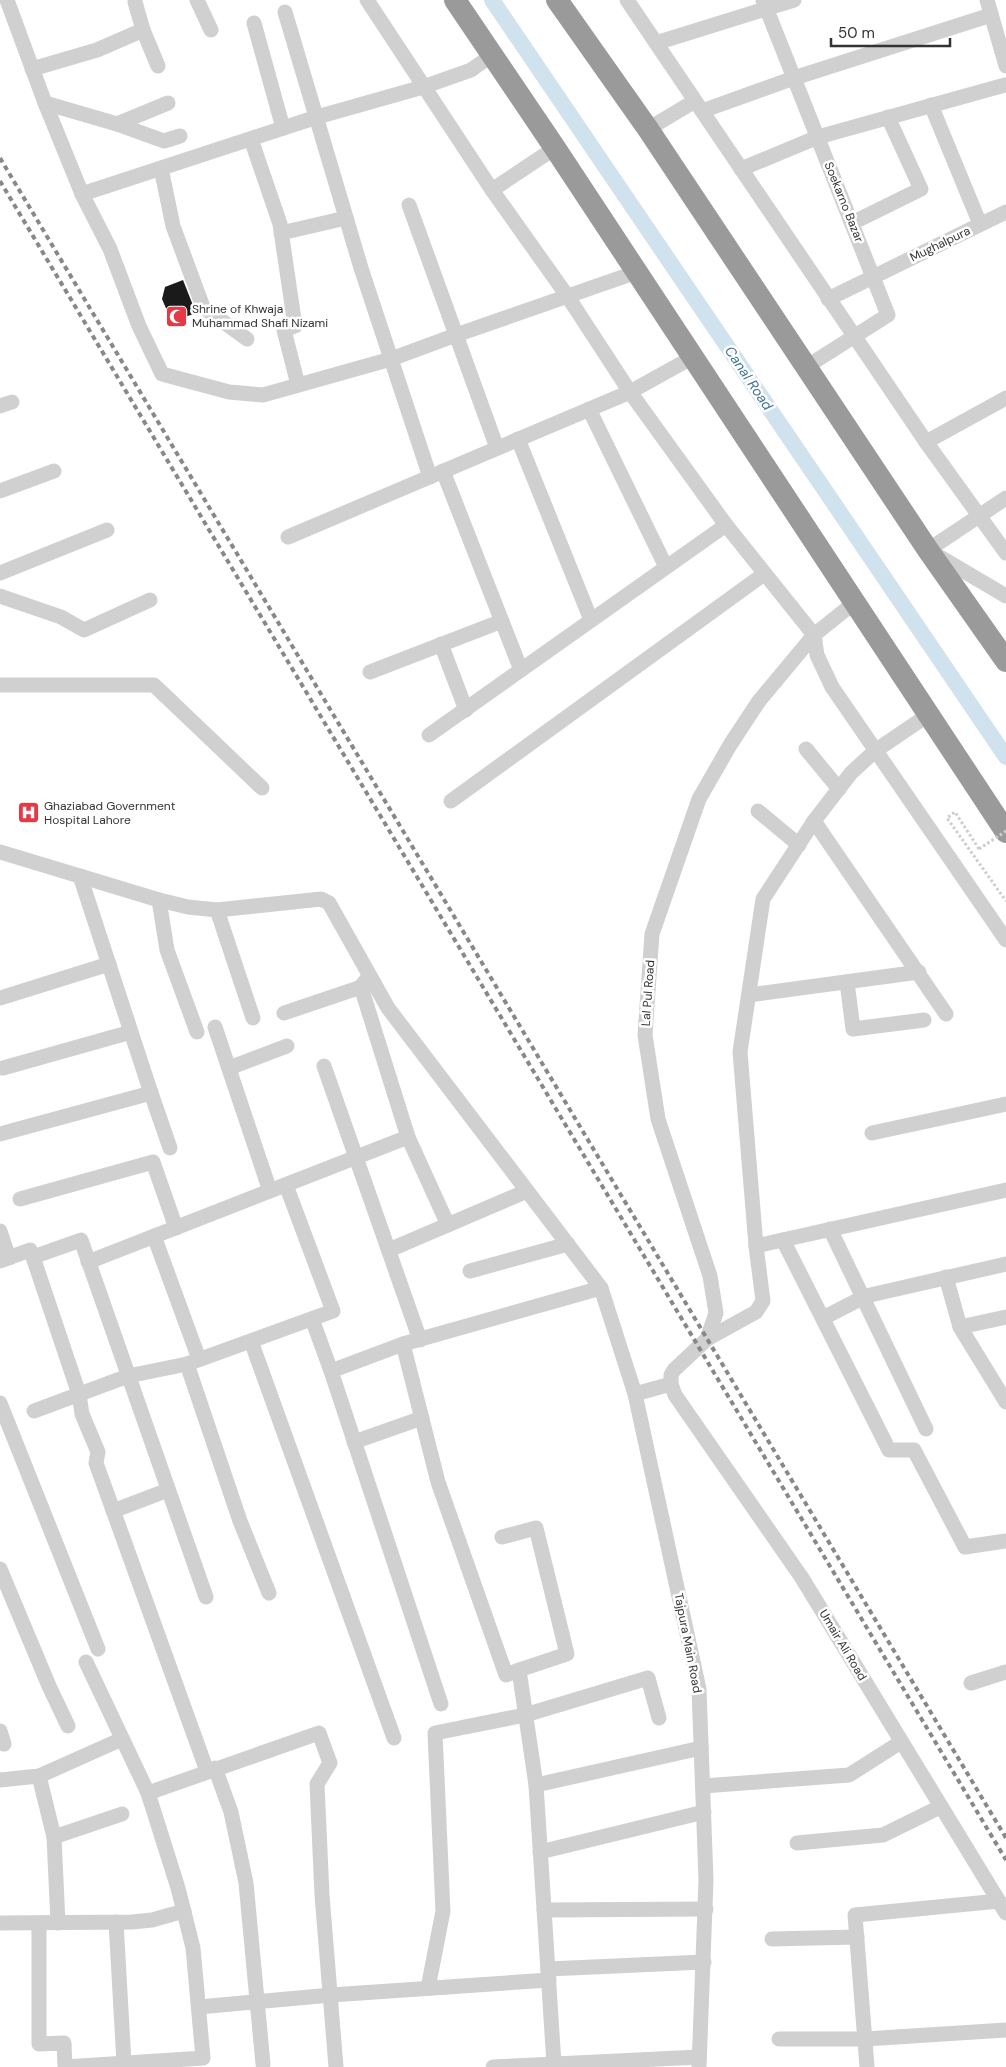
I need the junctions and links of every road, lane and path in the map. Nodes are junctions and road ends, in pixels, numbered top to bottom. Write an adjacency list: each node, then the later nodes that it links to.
1 (7, 0): 20 (street)
2 (197, 0): 15 (street)
3 (367, 0): 23 (street)
4 (455, 0): 17 (highway)
5 (557, 0): 32 (highway)
6 (627, 0): 16 (street)
7 (794, 0): 10 (street)
8 (987, 0): 12 (street)
9 (135, 2): 14 (street)
10 (765, 4): 16 (street); 21 (street, Soekarno Bazar)
11 (286, 12): 28 (street)
12 (991, 15): 19 (street); 21 (street)
13 (254, 23): 31 (street)
14 (143, 30): 18 (street); 20 (street)
15 (211, 30)
16 (656, 43): 27 (street)
17 (492, 55): 23 (street); 36 (highway)
18 (158, 66)
19 (1006, 66)
20 (32, 69): 24 (street)
21 (794, 78): 27 (street); 34 (street, Soekarno Bazar)
22 (1006, 85): 26 (street)
23 (423, 87): 28 (street); 39 (street)
24 (45, 103): 30 (street); 40 (street)
25 (168, 103): 30 (street)
26 (931, 105): 29 (street); 45 (street)
27 (698, 106): 32 (street); 38 (street)
28 (317, 117): 31 (street); 43 (street)
29 (888, 118): 34 (street); 44 (street)
30 (117, 124): 33 (street)
31 (284, 128): 35 (street)
32 (648, 129): 56 (highway)
33 (180, 136)
34 (818, 137): 38 (street); 44 (street, Soekarno Bazar)
35 (251, 139): 37 (street); 46 (street)
36 (556, 148): 39 (street); 47 (highway)
37 (161, 168): 40 (street); 53 (street)
38 (741, 169): 50 (street)
39 (492, 190): 49 (street)
40 (82, 194): 57 (street)
41 (408, 204): 51 (street)
42 (1006, 212): 45 (street, Mughalpura)
43 (346, 218): 46 (street); 55 (street)
44 (852, 223): 48 (street, Soekarno Bazar)
45 (980, 224): 48 (street, Mughalpura)
46 (282, 233): 57 (street)
47 (637, 272): 49 (street); 54 (highway)
48 (873, 276): 50 (street, Mughalpura); 52 (street, Soekarno Bazar)
49 (568, 297): 51 (street); 58 (street)
50 (828, 299): 52 (street)
51 (456, 335): 55 (street); 63 (street)
52 (854, 336): 56 (street, Soekarno Bazar); 62 (street)
53 (247, 339)
54 (693, 356): 58 (street); 80 (highway)
55 (391, 359): 57 (street); 65 (street)
56 (806, 367): 72 (highway)
57 (298, 385)
58 (630, 392): 60 (street); 69 (street)
59 (1006, 398): 62 (street)
60 (589, 409): 61 (street); 74 (street)
61 (518, 439): 63 (street); 81 (street)
62 (926, 442): 68 (street)
63 (497, 448): 65 (street)
64 (54, 471): 66 (street)
65 (436, 474): 71 (street); 82 (street)
66 (0, 491)
67 (1006, 498): 68 (street)
68 (980, 514): 72 (street); 73 (street)
69 (726, 525): 74 (street); 76 (street)
70 (108, 530): 75 (street)
71 (288, 537)
72 (928, 550): 78 (street); 85 (highway)
73 (1006, 553)
74 (666, 567): 81 (street)
75 (0, 573)
76 (764, 574): 83 (street); 96 (street)
77 (0, 596): 79 (street)
78 (1006, 596)
79 (150, 600)
80 (855, 602): 83 (street, Lal Pul Road); 90 (highway)
81 (591, 620): 86 (street)
82 (502, 621): 84 (street); 86 (street)
83 (814, 635): 93 (street); 157 (street, Lal Pul Road)
84 (441, 644): 87 (street); 89 (street)
85 (1006, 661)
86 (521, 670): 89 (street)
87 (370, 672)
88 (0, 685): 94 (street)
89 (466, 710): 91 (street)
90 (928, 715): 93 (street); 99 (highway)
91 (429, 735)
92 (806, 749): 95 (street)
93 (875, 751): 95 (street); 106 (street)
94 (262, 788)
95 (839, 788): 98 (street)
96 (451, 801)
97 (758, 811): 100 (street)
98 (814, 821): 100 (street); 108 (street)
99 (1006, 831): 104 (path, bridge)
100 (799, 845): 111 (street)
101 (0, 852): 102 (street)
102 (80, 876): 103 (street); 107 (street)
103 (159, 900): 105 (street); 119 (street)
104 (1006, 902)
105 (218, 910): 109 (street); 115 (street)
106 (1006, 940)
107 (109, 964): 112 (street); 118 (street)
108 (919, 972): 110 (street); 114 (street)
109 (365, 981): 113 (street); 128 (street); 134 (street, Tajpura Main Road)
110 (847, 982): 111 (street); 116 (street)
111 (749, 995): 143 (street)
112 (0, 998)
113 (284, 1013)
114 (946, 1014)
115 (253, 1018)
116 (924, 1020)
117 (216, 1027): 123 (street)
118 (132, 1032): 122 (street); 124 (street)
119 (197, 1032)
120 (287, 1046): 123 (street)
121 (324, 1066): 130 (street)
122 (4, 1068)
123 (229, 1068): 133 (street)
124 (150, 1090): 127 (street); 129 (street)
125 (1006, 1104): 126 (street)
126 (872, 1133)
127 (0, 1134)
128 (408, 1137): 130 (street); 136 (street)
129 (170, 1148)
130 (356, 1157): 131 (street); 144 (street)
131 (286, 1185): 133 (street); 154 (street)
132 (1006, 1190): 138 (street)
133 (270, 1191): 137 (street)
134 (528, 1191): 136 (street); 142 (street, Tajpura Main Road)
135 (20, 1199): 137 (street)
136 (448, 1225): 144 (street)
137 (176, 1228): 140 (street)
138 (830, 1229): 141 (street); 152 (street)
139 (0, 1231): 146 (street)
140 (154, 1236): 147 (street); 161 (street)
141 (783, 1240): 143 (street); 155 (street)
142 (568, 1244): 149 (street); 151 (street, Tajpura Main Road)
143 (756, 1246): 157 (street)
144 (389, 1250): 159 (street)
145 (33, 1257): 146 (street); 147 (street); 165 (street)
146 (4, 1259)
147 (88, 1262): 163 (street)
148 (1006, 1264): 150 (street)
149 (470, 1271)
150 (946, 1277): 152 (street); 156 (street)
151 (601, 1288): 159 (street); 166 (street, Tajpura Main Road)
152 (863, 1297): 155 (street); 171 (street)
153 (1006, 1317): 156 (street)
154 (312, 1318): 158 (street); 162 (street)
155 (823, 1318): 176 (street)
156 (960, 1327): 167 (street)
157 (707, 1339): 164 (street, Lal Pul Road)
158 (251, 1340): 161 (street); 189 (street)
159 (420, 1340): 160 (street)
160 (403, 1344): 162 (street); 170 (street)
161 (193, 1362): 163 (street); 178 (street)
162 (331, 1371): 172 (street)
163 (128, 1376): 165 (street); 173 (street)
164 (671, 1384): 166 (street); 191 (street, Umair Ali Road)
165 (79, 1394): 169 (street); 174 (street)
166 (635, 1394): 192 (street, Tajpura Main Road)
167 (1006, 1402)
168 (0, 1403): 180 (street)
169 (34, 1411)
170 (422, 1418): 172 (street); 182 (street)
171 (926, 1429)
172 (354, 1442): 185 (street)
173 (168, 1490): 174 (street); 179 (street)
174 (113, 1511): 193 (street)
175 (502, 1537): 182 (street)
176 (1006, 1541)
177 (0, 1569): 188 (street)
178 (268, 1593)
179 (206, 1597)
180 (98, 1649)
181 (86, 1662): 190 (street)
182 (519, 1670): 186 (street)
183 (1006, 1672): 184 (street)
184 (971, 1683)
185 (441, 1704)
186 (525, 1715): 187 (street); 196 (street); 217 (street)
187 (659, 1718)
188 (68, 1726)
189 (394, 1738)
190 (122, 1740): 194 (street); 198 (street)
191 (901, 1742): 197 (street); 199 (street, Umair Ali Road)
192 (701, 1748): 196 (street); 197 (street, Tajpura Main Road)
193 (211, 1770): 198 (street); 218 (street); 219 (street)
194 (39, 1776): 195 (street); 202 (street)
195 (0, 1780)
196 (536, 1785): 204 (street)
197 (702, 1786): 200 (street, Tajpura Main Road)
198 (148, 1793): 208 (street)
199 (940, 1807): 203 (street); 205 (street, Umair Ali Road)
200 (704, 1812): 204 (street); 206 (street, Tajpura Main Road)
201 (122, 1814): 202 (street)
202 (54, 1837): 212 (street)
203 (797, 1843)
204 (540, 1852): 207 (street)
205 (1003, 1907): 213 (street)
206 (706, 1909): 207 (street); 215 (street, Tajpura Main Road)
207 (544, 1910): 216 (street)
208 (184, 1911): 209 (street); 220 (street)
209 (116, 1922): 212 (street); 225 (street)
210 (0, 1923): 211 (street)
211 (39, 1923): 212 (street); 225 (street)
212 (58, 1923)
213 (857, 1937): 214 (street); 223 (street)
214 (772, 1939)
215 (704, 1962): 216 (street); 224 (street, Tajpura Main Road)
216 (548, 1974): 217 (street); 228 (street)
217 (428, 1988): 218 (street)
218 (331, 1994): 219 (street); 229 (street)
219 (257, 2002): 220 (street); 227 (street)
220 (199, 2007): 226 (street)
221 (1006, 2030): 223 (street)
222 (778, 2039): 223 (street)
223 (865, 2039): 231 (street)
224 (699, 2062): 228 (street)
225 (124, 2063): 226 (street)
226 (157, 2064)
227 (263, 2064)
228 (554, 2064): 230 (street)
229 (336, 2067)
230 (493, 2067)
231 (868, 2067)

